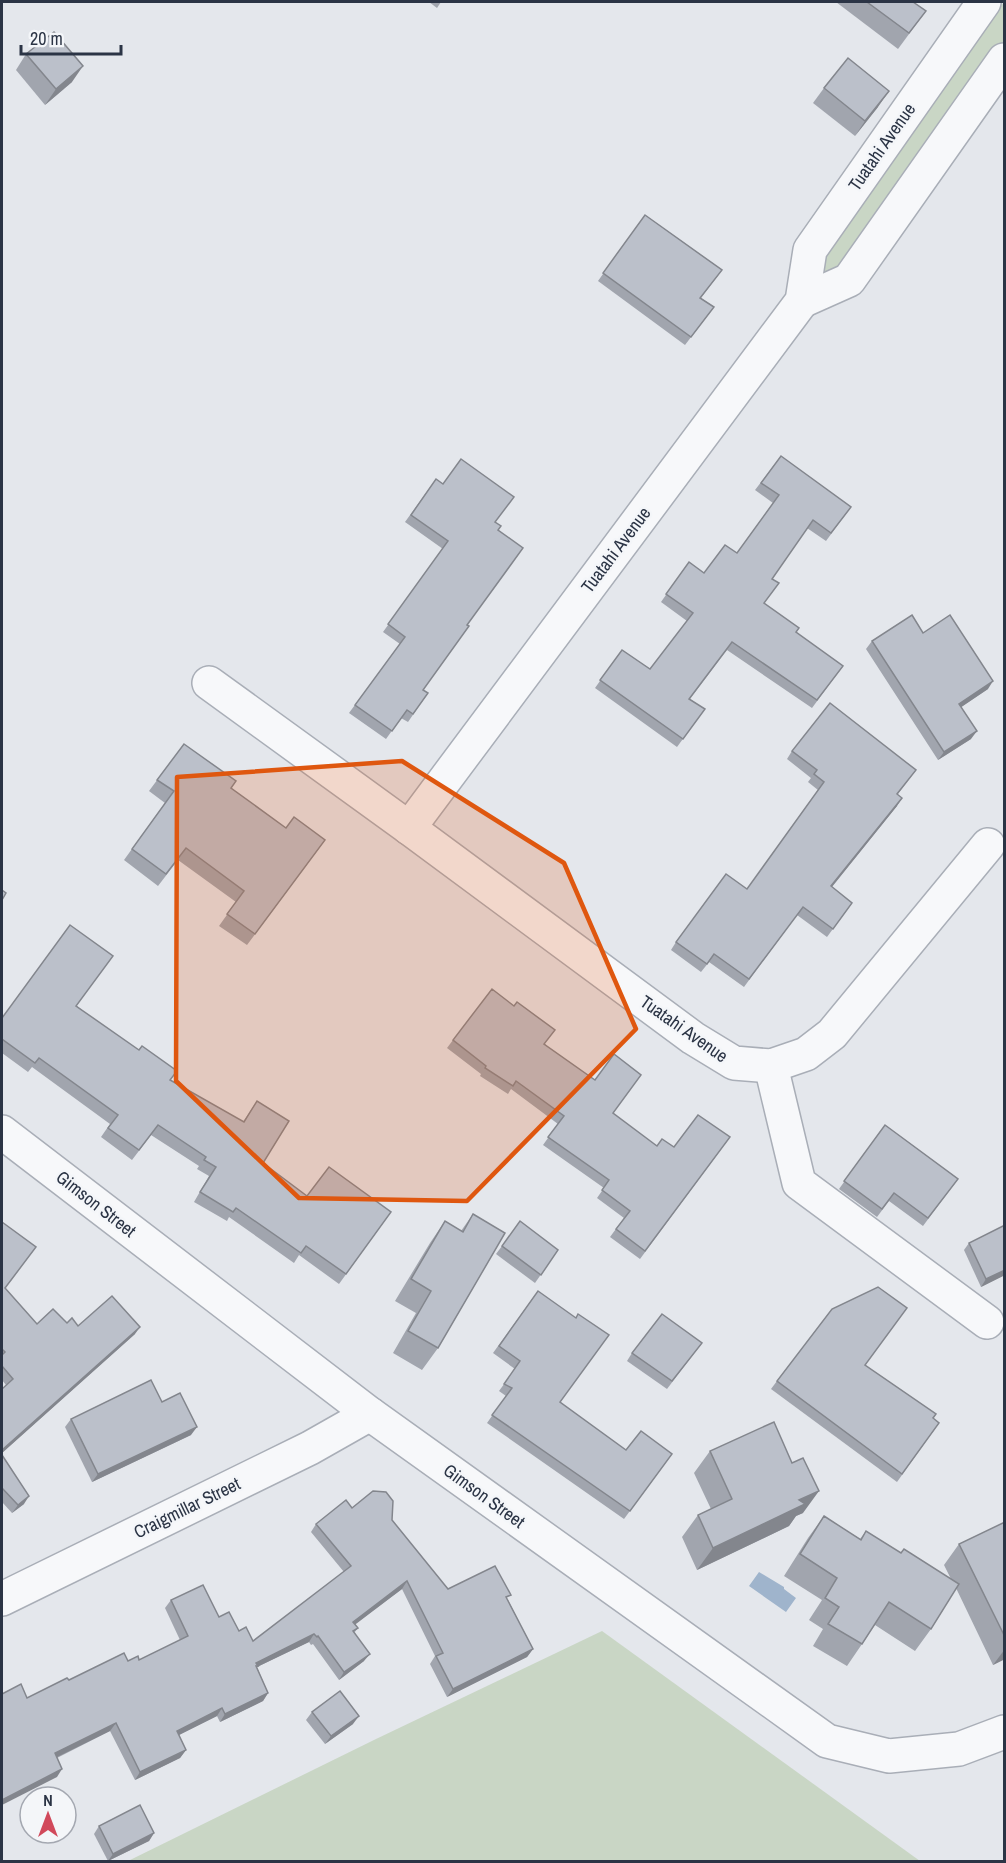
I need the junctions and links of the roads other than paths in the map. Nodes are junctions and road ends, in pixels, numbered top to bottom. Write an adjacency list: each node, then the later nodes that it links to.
1 (984, 2): 3 (street, Tuatahi Avenue)
2 (1005, 60): 3 (street, Tuatahi Avenue)
3 (802, 301): 5 (street, Tuatahi Avenue)
4 (209, 683): 5 (street, Tuatahi Avenue)
5 (409, 828): 7 (street, Tuatahi Avenue)
6 (988, 845): 7 (street, Tuatahi Avenue)
7 (771, 1066): 9 (street)
8 (2, 1131): 10 (street, Gimson Street)
9 (987, 1322)
10 (370, 1414): 11 (street, Craigmillar Street); 12 (street, Gimson Street)
11 (2, 1599)
12 (1005, 1732)

